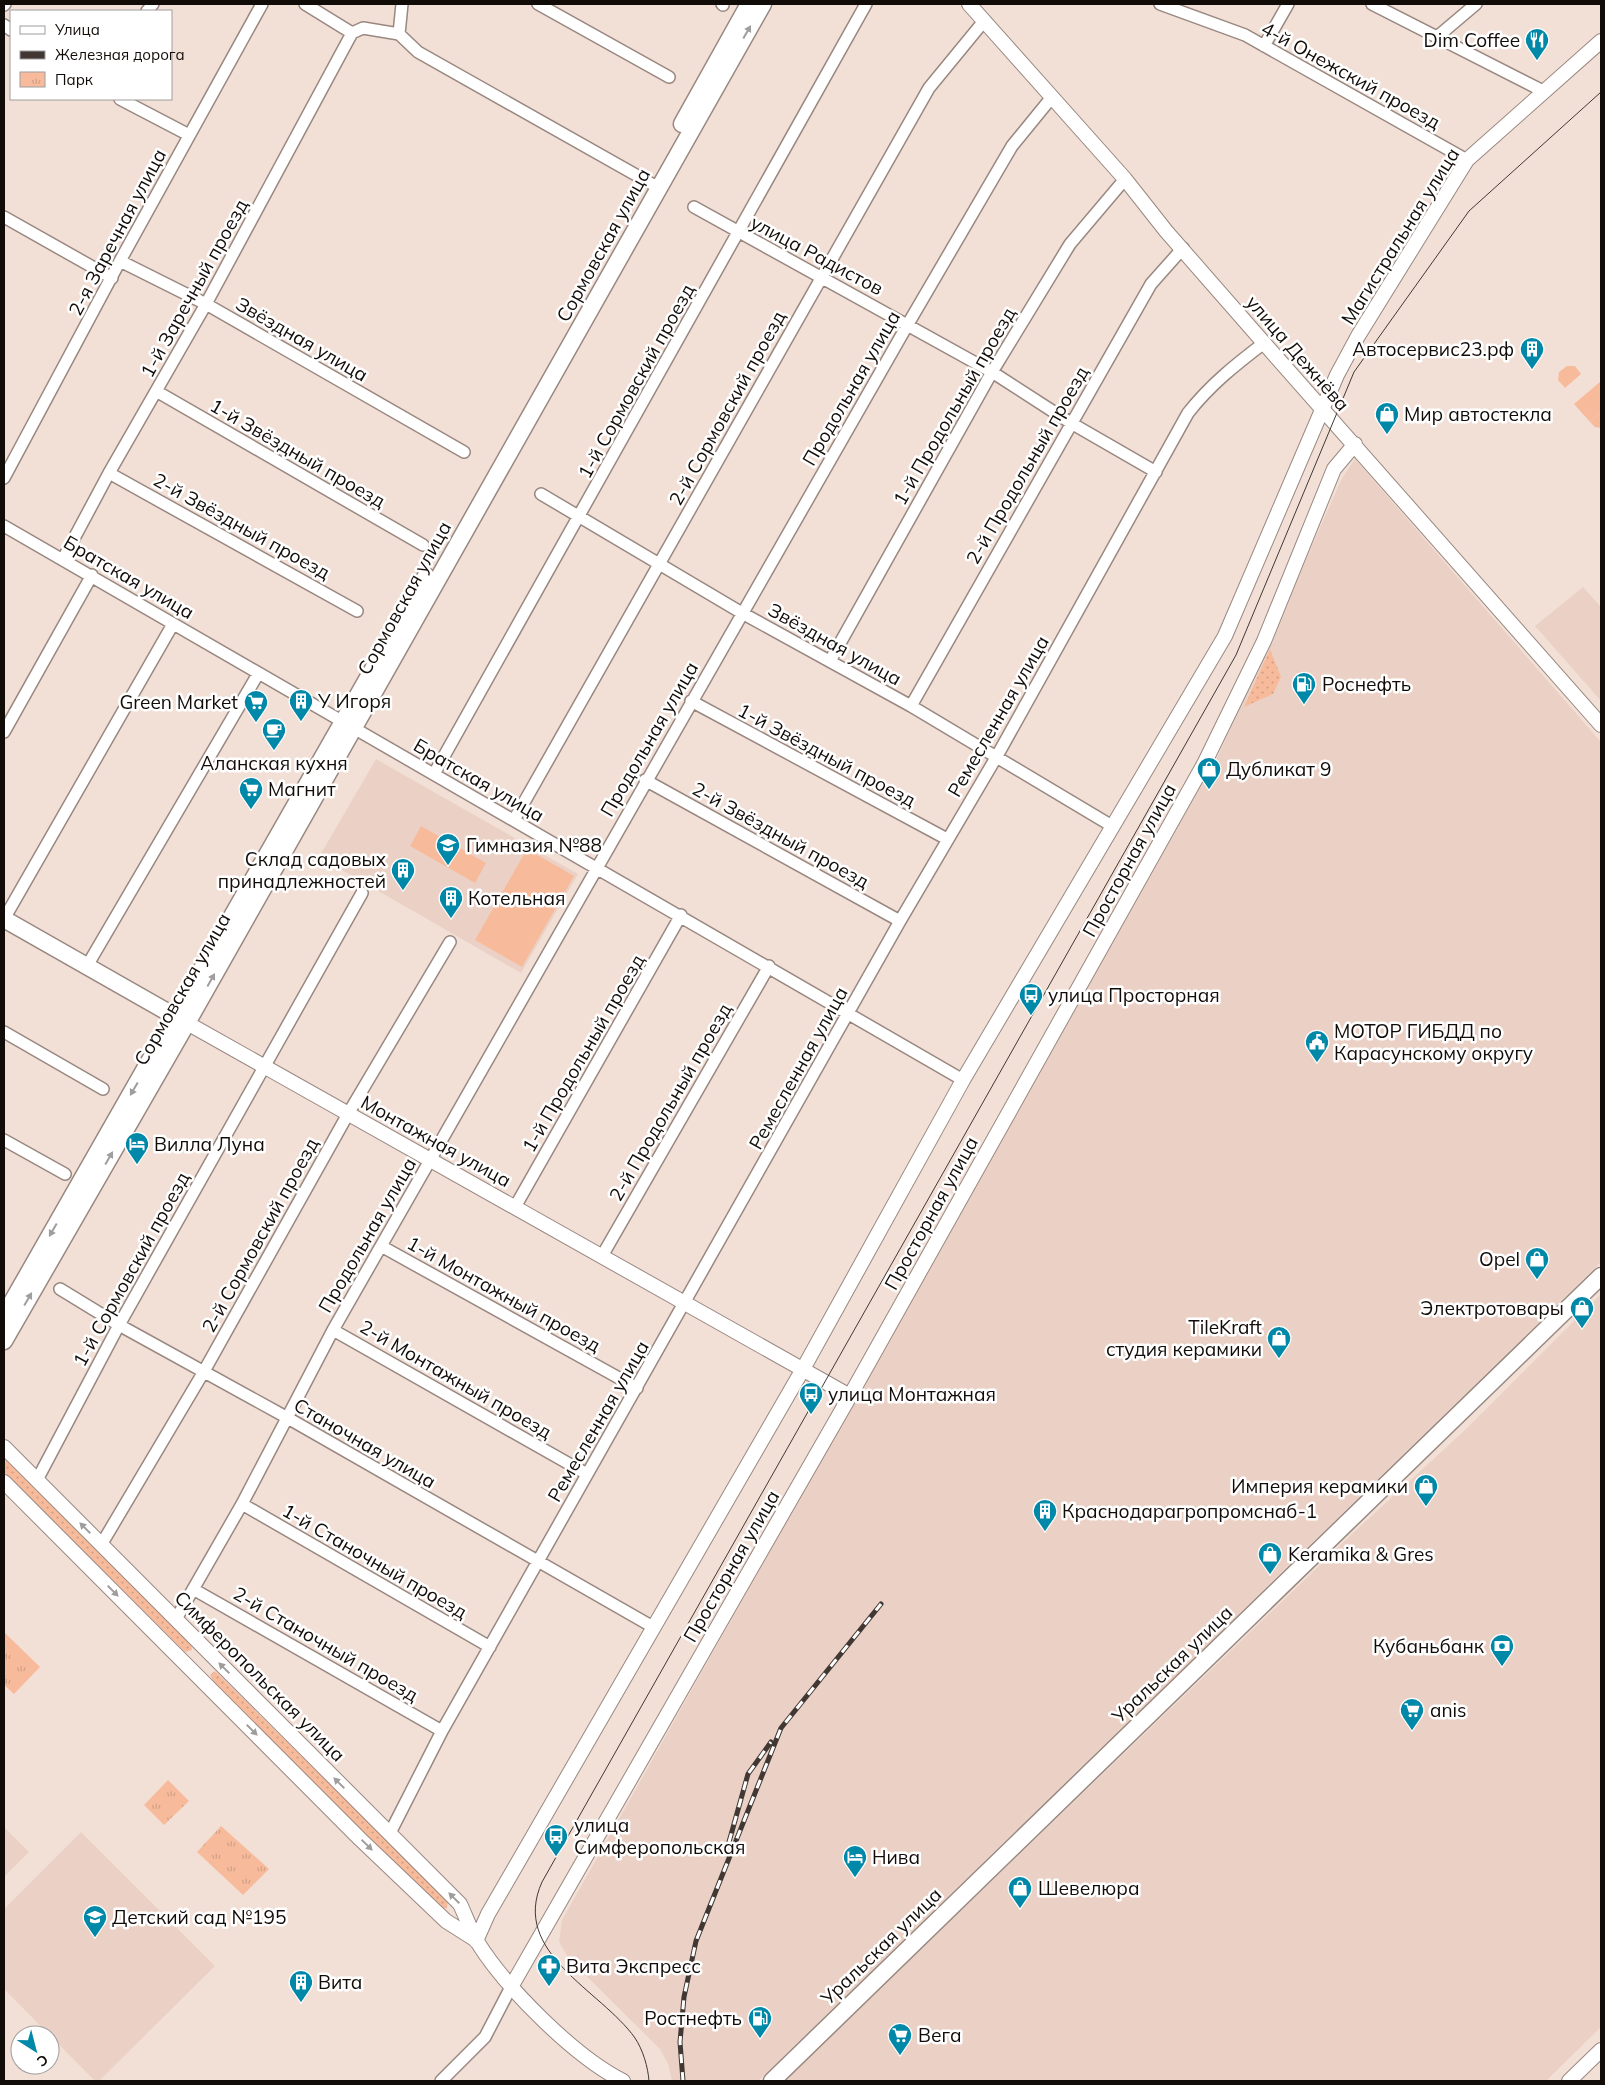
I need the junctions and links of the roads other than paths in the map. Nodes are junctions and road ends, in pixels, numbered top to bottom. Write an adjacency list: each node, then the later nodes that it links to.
1 (262, 4): 23 (street, 2-я Заречная улица)
2 (305, 4): 14 (street)
3 (402, 4): 15 (street)
4 (538, 4): 19 (street)
5 (749, 4): 26 (main road, Сормовская улица)
6 (763, 4): 26 (main road, Сормовская улица, one-way to 6)
7 (866, 4): 29 (street, 1-й Сормовский проезд)
8 (969, 4): 13 (street, улица Дежнёва)
9 (1160, 4): 18 (street, 4-й Онежский проезд)
10 (1288, 4): 18 (street)
11 (1372, 4): 16 (street)
12 (1476, 4): 16 (street)
13 (984, 21): 21 (street, улица Дежнёва); 32 (street, 2-й Сормовский проезд)
14 (352, 33): 15 (street); 34 (street, 1-й Заречный проезд)
15 (399, 34): 26 (street)
16 (1437, 37): 20 (street)
17 (1601, 41): 20 (street, Магистральная улица)
18 (1264, 46): 24 (street, 4-й Онежский проезд)
19 (669, 77)
20 (1543, 91): 24 (street, Магистральная улица)
21 (1052, 97): 25 (street, улица Дежнёва); 35 (street, Продольная улица)
22 (122, 100): 23 (street)
23 (189, 135): 31 (street, 2-я Заречная улица)
24 (1467, 160): 39 (street, Магистральная улица)
25 (1125, 179): 30 (street, улица Дежнёва); 37 (street, 1-й Продольный проезд)
26 (654, 185): 60 (main road, Сормовская улица)
27 (694, 207): 29 (street, улица Радистов)
28 (4, 217): 33 (street)
29 (739, 233): 32 (street, улица Радистов); 47 (street, 1-й Сормовский проезд)
30 (1183, 248): 36 (street, улица Дежнёва); 40 (street, 2-й Продольный проезд)
31 (120, 261): 33 (street, 2-я Заречная улица); 34 (street, Звёздная улица)
32 (820, 277): 35 (street, улица Радистов); 51 (street, 2-й Сормовский проезд)
33 (112, 278): 45 (street, 2-я Заречная улица)
34 (206, 304): 38 (street, 1-й Заречный проезд); 42 (street, Звёздная улица)
35 (908, 324): 37 (street, улица Радистов); 54 (street, Продольная улица)
36 (1264, 343): 39 (street, улица Дежнёва); 43 (street, Ремесленная улица)
37 (992, 372): 40 (street, улица Радистов); 56 (street, 1-й Продольный проезд)
38 (156, 391): 44 (street, 1-й Заречный проезд); 49 (street, 1-й Звёздный проезд)
39 (1324, 410): 41 (street, улица Дежнёва); 67 (street, Просторная улица)
40 (1071, 423): 43 (street, улица Радистов); 59 (street, 2-й Продольный проезд)
41 (1355, 444): 61 (street, улица Дежнёва); 101 (street, Просторная улица)
42 (464, 452)
43 (1156, 472): 63 (street, Ремесленная улица)
44 (109, 473): 50 (street, 1-й Заречный проезд); 53 (street, 2-й Звёздный проезд)
45 (4, 478)
46 (541, 494): 47 (street, Звёздная улица)
47 (580, 517): 51 (street, Звёздная улица); 64 (street, 1-й Сормовский проезд)
48 (4, 526): 50 (street, Братская улица)
49 (423, 545)
50 (64, 559): 52 (street, Братская улица)
51 (659, 565): 54 (street, Звёздная улица); 66 (street, 2-й Сормовский проезд)
52 (92, 575): 55 (street, Братская улица); 62 (street)
53 (357, 611)
54 (742, 613): 56 (street, Звёздная улица); 58 (street, Продольная улица)
55 (173, 624): 57 (street, Братская улица); 72 (street)
56 (830, 661): 59 (street, Звёздная улица)
57 (258, 674): 60 (street, Братская улица); 75 (street)
58 (691, 701): 65 (street, Продольная улица); 68 (street, 1-й Звёздный проезд)
59 (911, 706): 63 (street, Звёздная улица)
60 (348, 725): 64 (street, Братская улица); 78 (main road, Сормовская улица)
61 (1601, 725)
62 (4, 732)
63 (996, 756): 67 (street, Звёздная улица); 68 (street, Ремесленная улица)
64 (434, 774): 66 (street, Братская улица)
65 (645, 780): 69 (street, Продольная улица); 73 (street, 2-й Звёздный проезд)
66 (514, 820): 69 (street, Братская улица)
67 (1112, 826): 81 (street, Просторная улица)
68 (947, 839): 73 (street, Ремесленная улица)
69 (596, 867): 71 (street, Братская улица); 85 (street, Продольная улица)
70 (362, 893): 80 (street, 1-й Сормовский проезд)
71 (681, 915): 76 (street, Братская улица); 87 (street, 1-й Продольный проезд)
72 (4, 919): 75 (main road, Монтажная улица)
73 (900, 921): 77 (street, Ремесленная улица)
74 (450, 942): 83 (street, 2-й Сормовский проезд)
75 (87, 966): 78 (main road, Монтажная улица)
76 (769, 966): 77 (street, Братская улица); 89 (street, 2-й Продольный проезд)
77 (849, 1013): 81 (street, Братская улица); 93 (street, Ремесленная улица)
78 (181, 1019): 80 (street, Монтажная улица); 94 (main road, Сормовская улица, one-way to 94); 97 (main road, Сормовская улица, one-way to 78)
79 (4, 1032): 82 (street)
80 (264, 1066): 83 (street, Монтажная улица); 95 (street, 1-й Сормовский проезд)
81 (963, 1080): 98 (street, Просторная улица)
82 (103, 1089)
83 (348, 1114): 85 (street, Монтажная улица); 99 (street, 2-й Сормовский проезд)
84 (4, 1140): 86 (street)
85 (430, 1160): 87 (street, Монтажная улица); 88 (street, Продольная улица)
86 (65, 1174)
87 (515, 1208): 89 (street, Монтажная улица)
88 (381, 1246): 96 (street, Продольная улица); 100 (street, 1-й Монтажный проезд)
89 (602, 1256): 93 (street, Монтажная улица)
90 (1601, 1276): 104 (main road, Уральская улица)
91 (1601, 1280): 104 (main road, Уральская улица)
92 (60, 1289): 95 (street, Станочная улица)
93 (685, 1303): 98 (street, Монтажная улица); 100 (street, Ремесленная улица)
94 (4, 1316)
95 (119, 1326): 99 (street, Станочная улица); 106 (street, 1-й Сормовский проезд)
96 (333, 1330): 102 (street, Продольная улица); 105 (street, 2-й Монтажный проезд)
97 (4, 1341)
98 (803, 1369): 101 (street, Монтажная улица); 113 (street, Просторная улица)
99 (203, 1373): 102 (street, Станочная улица); 109 (street, 2-й Сормовский проезд)
100 (637, 1388): 105 (street, Ремесленная улица)
101 (850, 1396): 120 (street, Просторная улица)
102 (286, 1417): 108 (street, Продольная улица); 110 (street, Станочная улица)
103 (4, 1447): 106 (street, Симферопольская улица)
104 (1424, 1450): 125 (main road, Уральская улица); 126 (main road, Уральская улица)
105 (587, 1474): 110 (street, Ремесленная улица)
106 (37, 1480): 109 (street, Симферопольская улица, one-way to 106)
107 (4, 1482): 116 (street, Симферопольская улица, one-way to 116)
108 (242, 1504): 111 (street, Продольная улица); 114 (street, 1-й Станочный проезд)
109 (101, 1545): 112 (street, Симферопольская улица)
110 (539, 1562): 113 (street, Станочная улица); 114 (street, Ремесленная улица)
111 (193, 1589): 112 (street, Продольная улица); 117 (street, 2-й Станочный проезд)
112 (176, 1619): 115 (street, Симферопольская улица)
113 (653, 1627): 119 (street, Просторная улица)
114 (490, 1647): 117 (street, Ремесленная улица)
115 (207, 1651): 116 (street); 118 (street, Симферопольская улица, one-way to 115)
116 (191, 1668): 119 (street, Симферопольская улица, one-way to 119)
117 (442, 1731): 118 (street, Ремесленная улица)
118 (390, 1832): 119 (street, Симферопольская улица, one-way to 118)
119 (476, 1940): 120 (street, Симферопольская улица)
120 (511, 1987): 122 (street, Симферопольская улица); 123 (street)
121 (1601, 2050): 127 (street)
122 (602, 2077): 124 (street, Симферопольская улица)
123 (442, 2081)
124 (623, 2081)
125 (772, 2081)
126 (778, 2081)
127 (1569, 2081)

